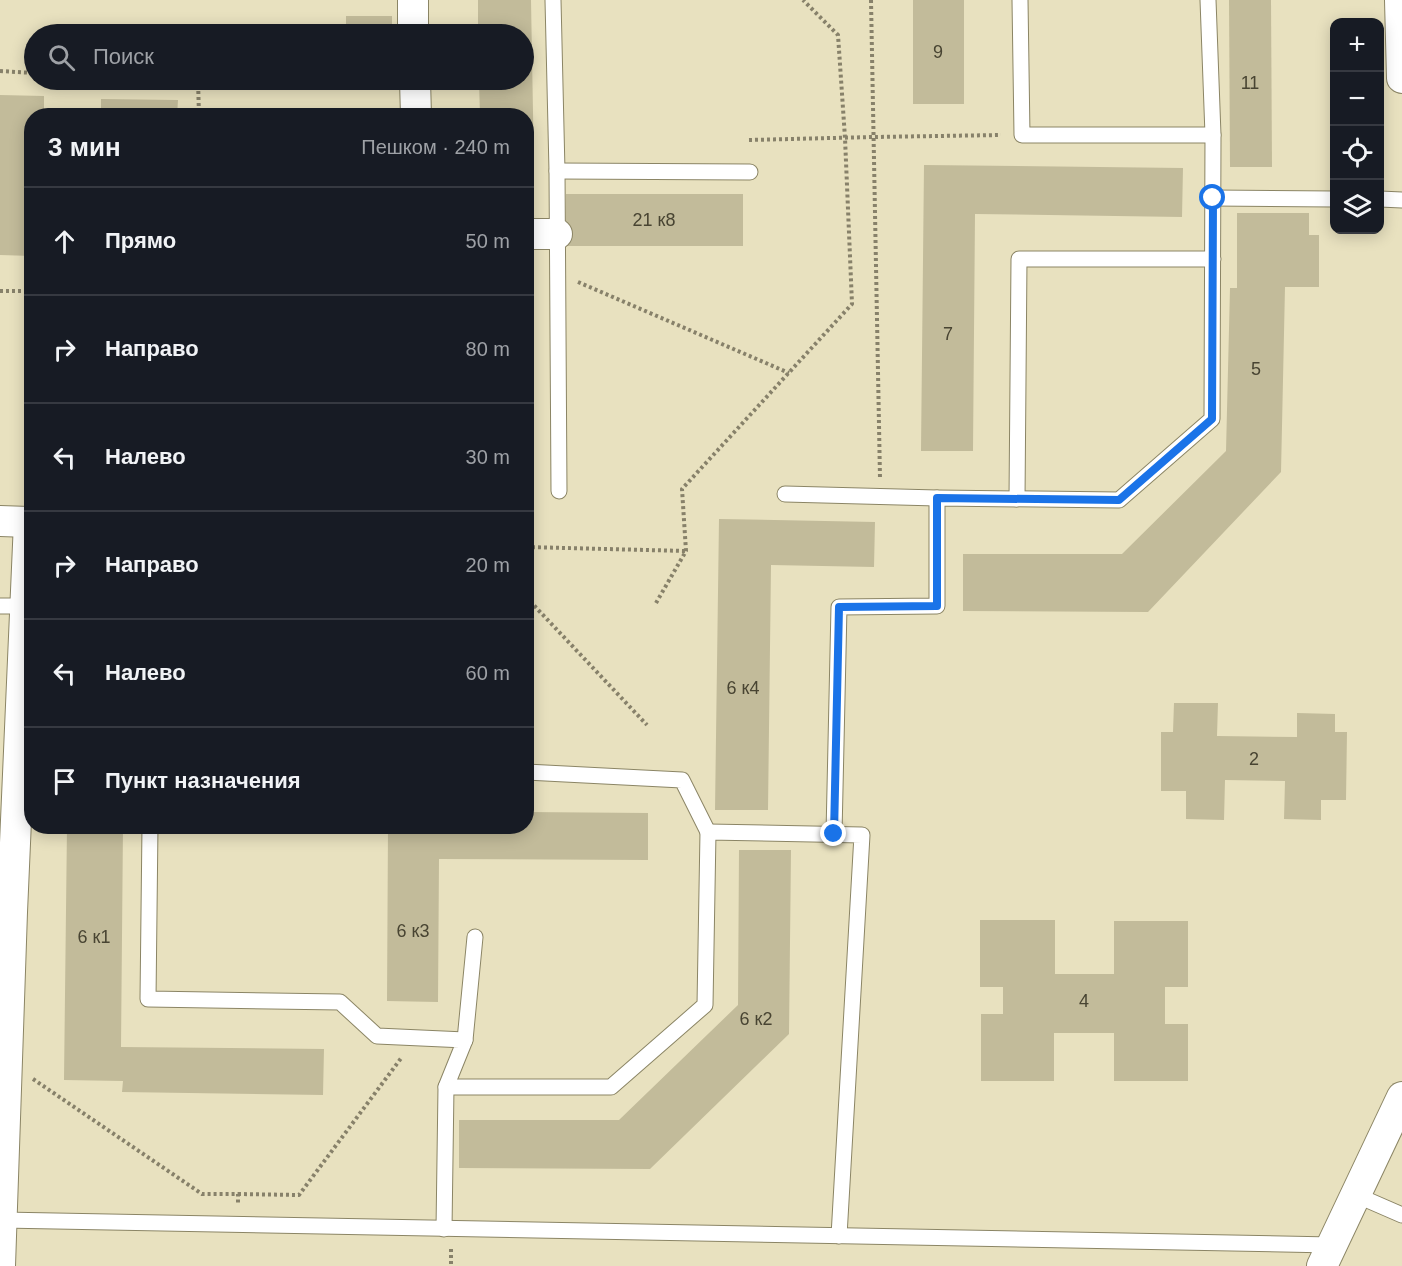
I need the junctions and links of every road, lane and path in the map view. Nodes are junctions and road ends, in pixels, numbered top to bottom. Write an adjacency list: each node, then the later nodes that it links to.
1 (412, 0): 8 (street)
2 (553, 0): 21 (lane)
3 (803, 0): 19 (path)
4 (871, 0): 18 (path)
5 (1020, 0): 16 (lane)
6 (1208, 0): 17 (lane)
7 (1400, 0): 11 (street)
8 (413, 24)
9 (0, 71): 10 (path)
10 (24, 72)
11 (1402, 78)
12 (198, 90): 14 (path)
13 (415, 90): 15 (street)
14 (198, 108)
15 (416, 108)
16 (1022, 135): 17 (lane); 18 (path)
17 (1213, 135): 23 (lane)
18 (873, 137): 19 (path); 36 (path)
19 (845, 138): 20 (path); 33 (path)
20 (749, 140)
21 (557, 171): 22 (lane); 28 (lane)
22 (750, 172)
23 (1213, 198): 24 (lane); 29 (lane)
24 (1330, 199)
25 (1384, 199): 26 (lane)
26 (1402, 200)
27 (534, 234): 28 (street)
28 (557, 234): 30 (lane)
29 (1213, 259): 38 (lane); 38 (lane)
30 (557, 273): 33 (path); 34 (lane)
31 (0, 291): 32 (path)
32 (24, 291)
33 (789, 373): 41 (path)
34 (559, 491)
35 (785, 494): 36 (lane)
36 (881, 496): 37 (lane)
37 (937, 498): 38 (lane); 51 (lane)
38 (1017, 499)
39 (20, 522): 44 (street)
40 (534, 547): 41 (path)
41 (686, 551): 42 (path)
42 (656, 603)
43 (534, 605): 45 (path)
44 (13, 606): 46 (street)
45 (647, 725)
46 (24, 741)
47 (534, 772): 49 (lane)
48 (24, 786): 55 (street)
49 (708, 832): 51 (lane); 56 (lane)
50 (150, 834): 53 (lane)
51 (834, 834): 64 (lane)
52 (475, 937): 54 (lane)
53 (417, 1038): 54 (lane); 58 (path)
54 (465, 1040): 56 (lane)
55 (8, 1061): 58 (path); 61 (street)
56 (446, 1087): 63 (lane)
57 (1402, 1097): 59 (street)
58 (238, 1194): 62 (path)
59 (1356, 1195): 60 (lane); 65 (street)
60 (1402, 1215)
61 (2, 1220): 62 (lane); 66 (street)
62 (237, 1225): 63 (lane)
63 (444, 1228): 64 (lane)
64 (839, 1236): 65 (lane)
65 (1327, 1256)
66 (0, 1266)

